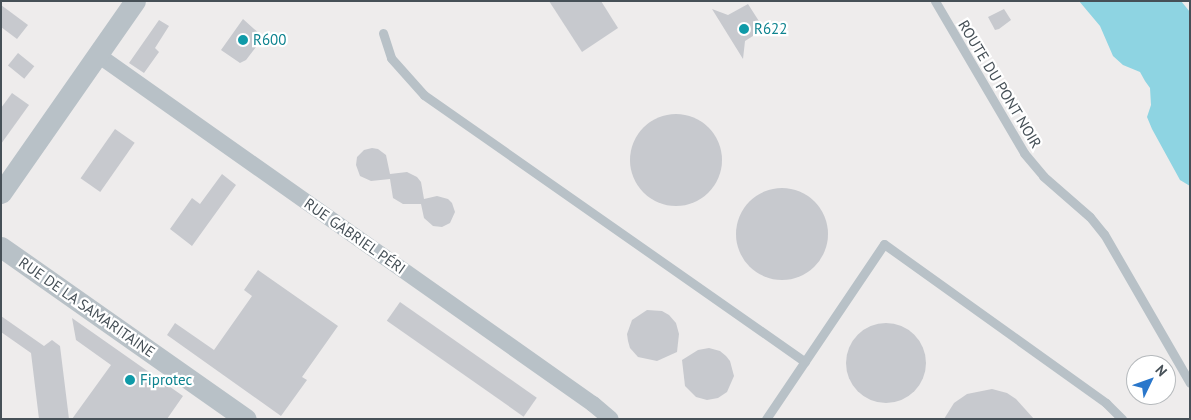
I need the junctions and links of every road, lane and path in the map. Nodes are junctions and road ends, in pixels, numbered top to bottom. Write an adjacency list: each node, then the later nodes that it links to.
1 (135, 1): 4 (street)
2 (935, 1): 8 (lane, ROUTE DU PONT NOIR)
3 (383, 33): 7 (lane)
4 (98, 55): 5 (street); 10 (street, RUE GABRIEL PÉRI)
5 (1, 193)
6 (1, 247): 9 (street, RUE DE LA SAMARITAINE)
7 (805, 362): 11 (lane); 12 (lane)
8 (1190, 383)
9 (246, 419)
10 (611, 419)
11 (766, 419)
12 (1122, 419)

